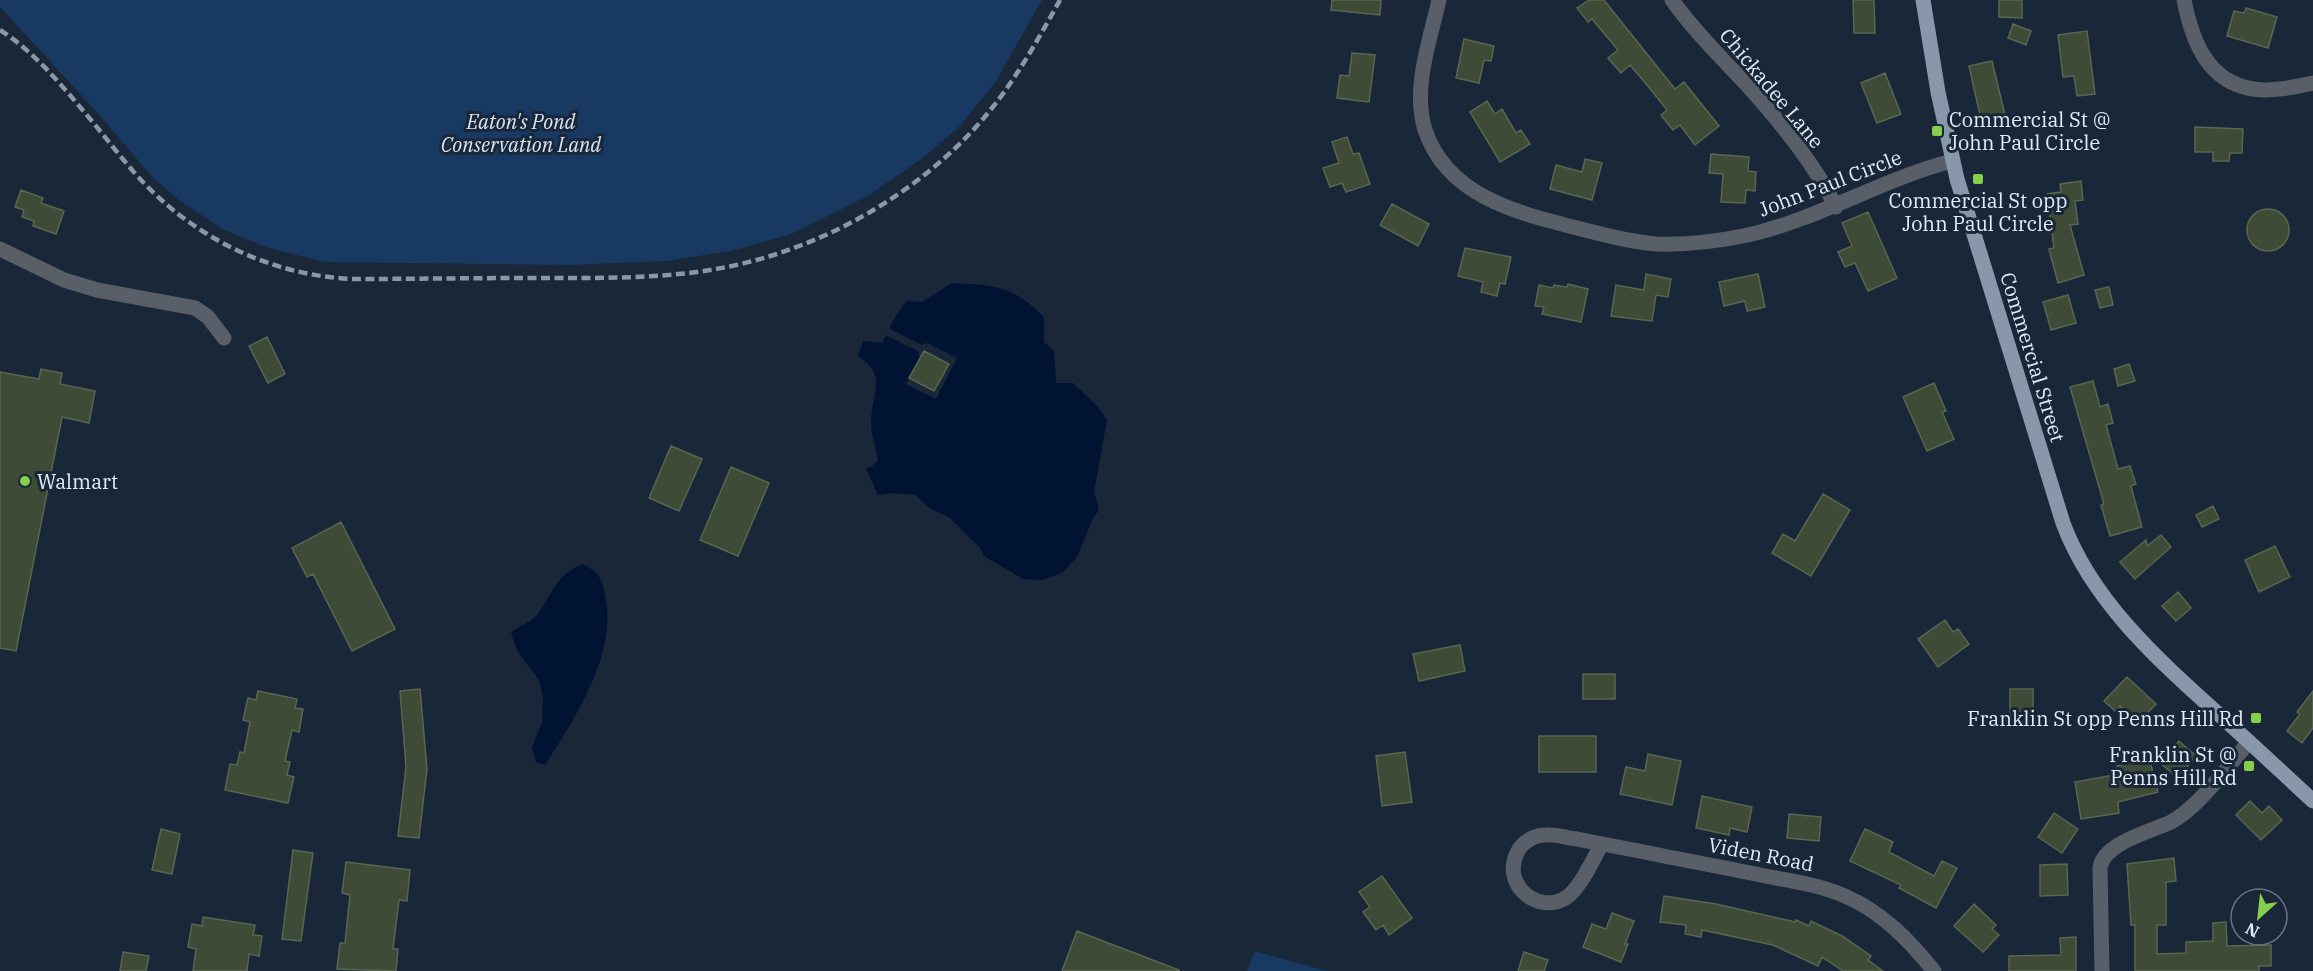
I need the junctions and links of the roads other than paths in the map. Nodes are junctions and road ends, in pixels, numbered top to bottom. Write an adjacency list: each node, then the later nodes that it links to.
1 (1439, 0): 7 (street, John Paul Circle)
2 (1672, 0): 7 (street, Chickadee Lane)
3 (1923, 0): 6 (main road, Commercial Street)
4 (2184, 0): 5 (street)
5 (2313, 83)
6 (1952, 161): 7 (street, John Paul Circle); 10 (main road, Commercial Street)
7 (1836, 207)
8 (0, 249): 9 (street)
9 (224, 338)
10 (2249, 742): 11 (main road, Commercial Street); 14 (street)
11 (2313, 801)
12 (1602, 844): 12 (street, Viden Road); 13 (street, Viden Road)
13 (1934, 971)
14 (2102, 971)

